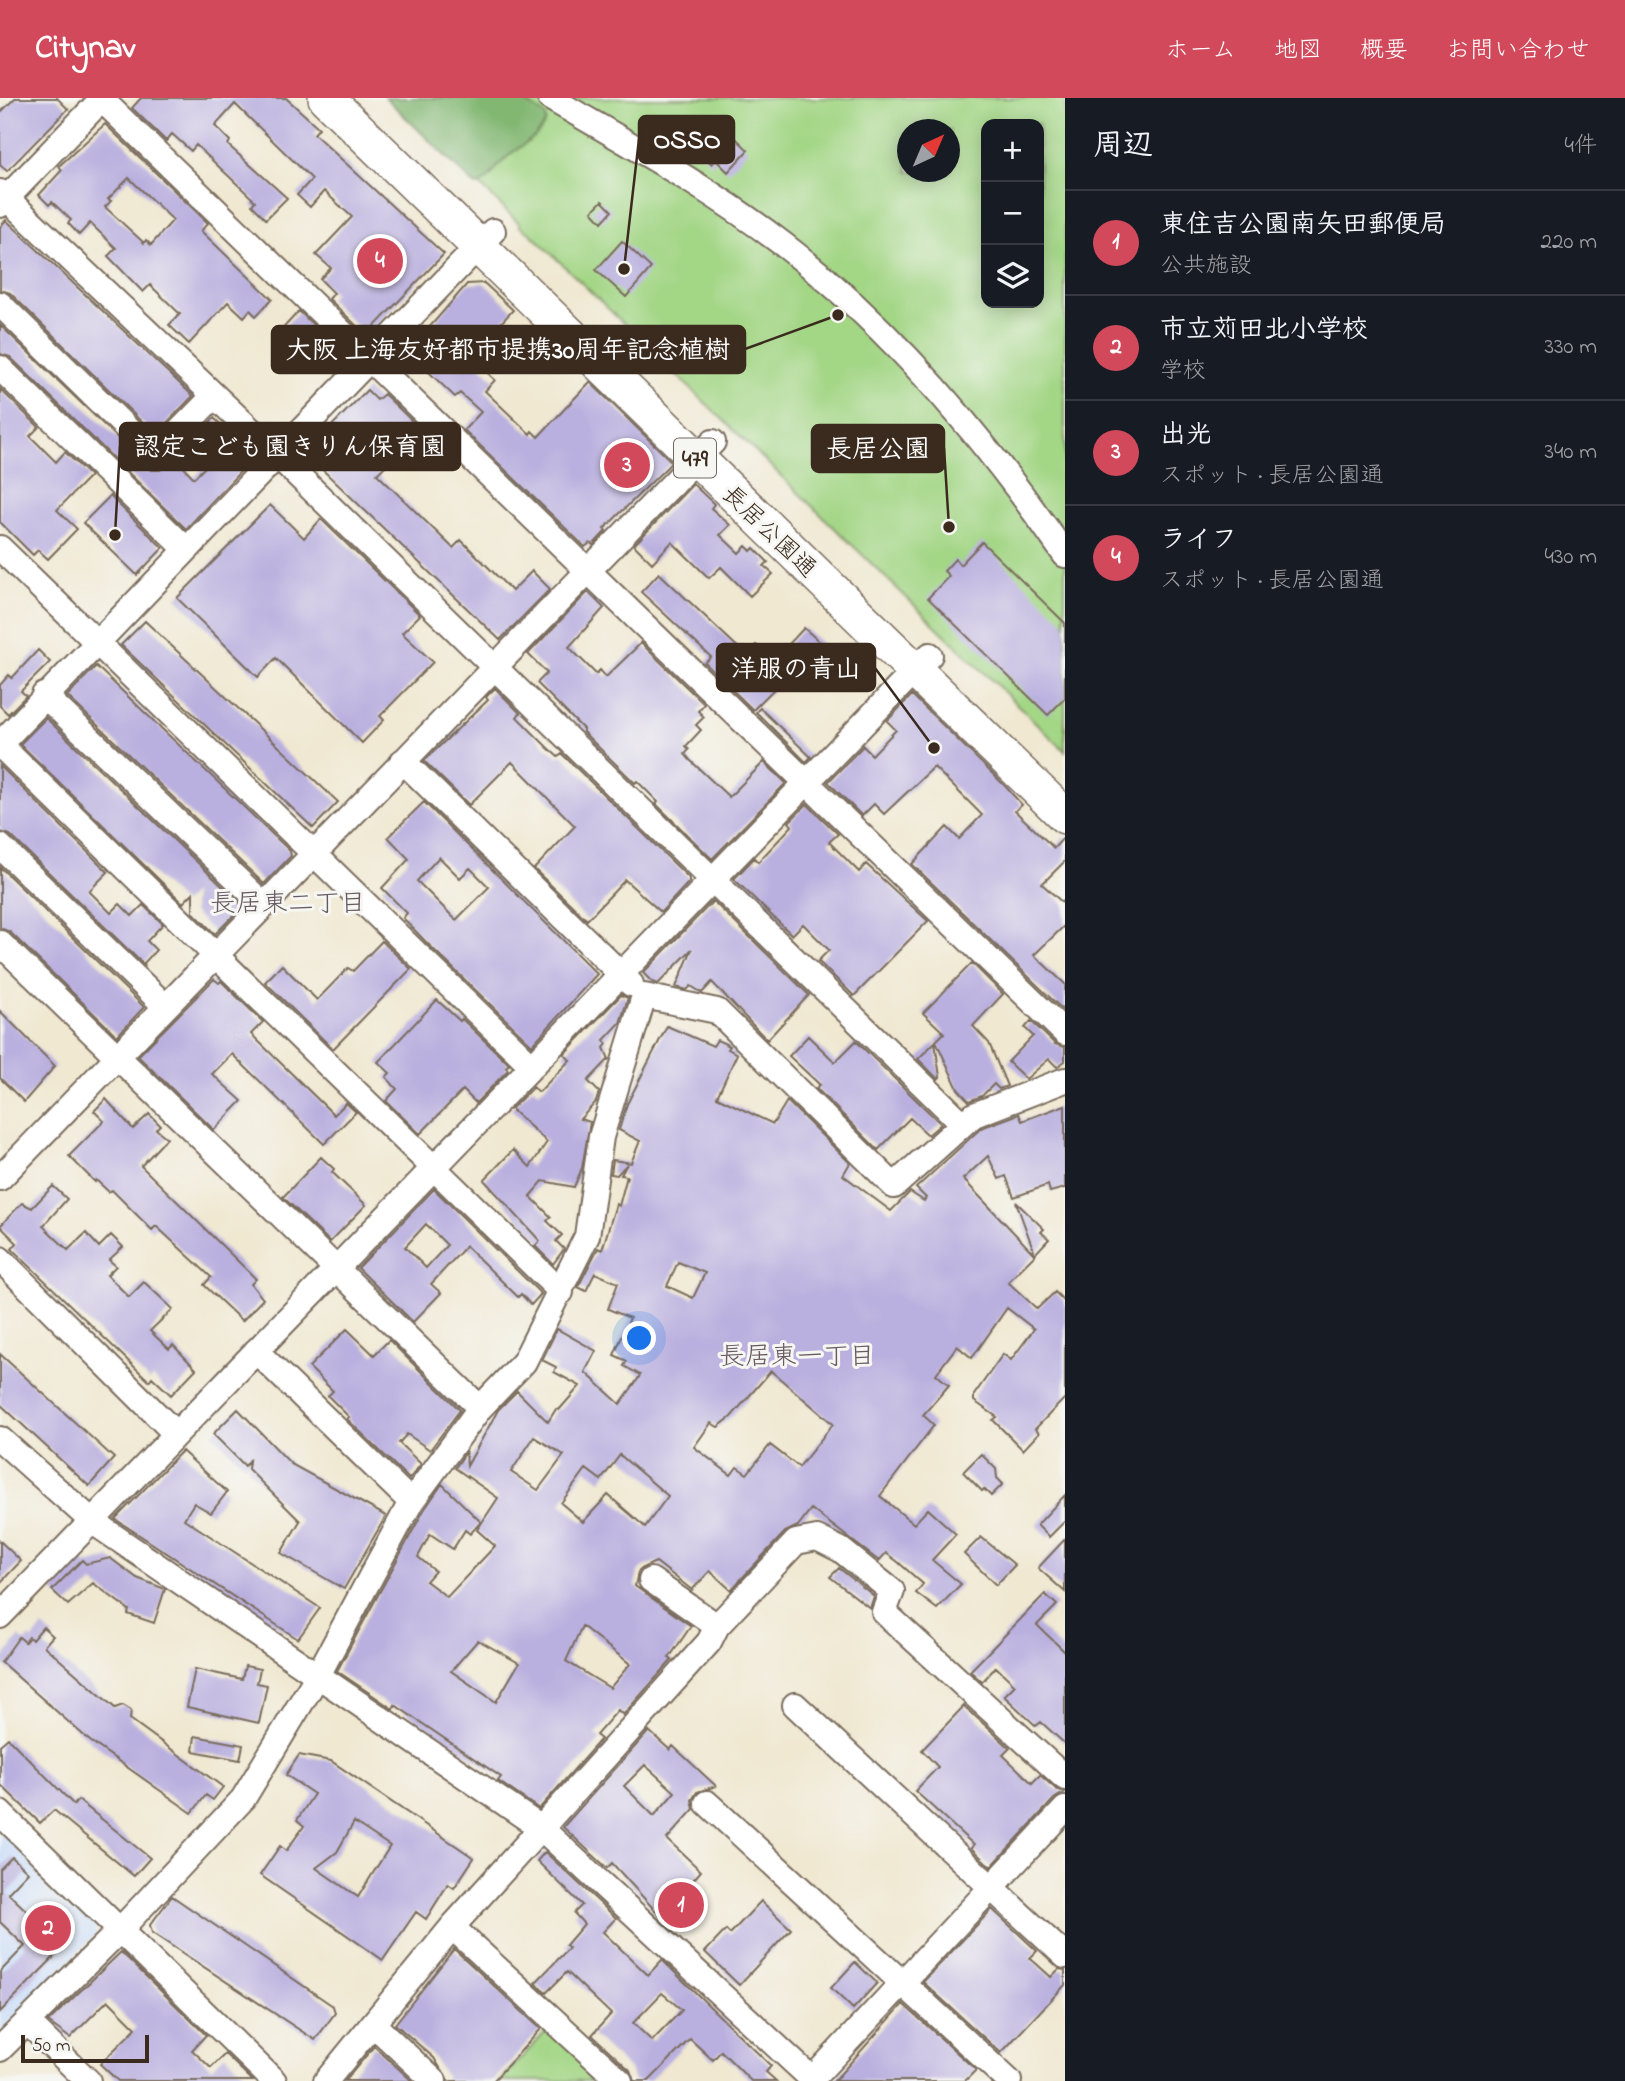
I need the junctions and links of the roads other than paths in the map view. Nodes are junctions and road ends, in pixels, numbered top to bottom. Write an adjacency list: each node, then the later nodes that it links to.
1 (326, 98): 6 (highway, 長居公園通 / 479)
2 (356, 98): 6 (highway, 長居公園通 / 479)
3 (550, 98): 15 (street)
4 (102, 99): 5 (street); 8 (street)
5 (2, 198): 10 (street)
6 (486, 238): 8 (street); 11 (highway, 長居公園通 / 479)
7 (0, 304): 10 (street)
8 (372, 360): 12 (street); 16 (street)
9 (0, 368): 14 (street)
10 (214, 396): 12 (street)
11 (704, 451): 16 (street); 18 (highway, 長居公園通 / 479)
12 (276, 455): 14 (street); 19 (street)
13 (0, 548): 17 (street)
14 (185, 548): 17 (street)
15 (1065, 555)
16 (588, 573): 19 (street); 23 (street)
17 (97, 642): 20 (street); 27 (street)
18 (923, 662): 23 (street); 24 (highway, 長居公園通 / 479); 25 (highway, 長居公園通 / 479)
19 (495, 669): 22 (street); 28 (street)
20 (44, 695): 21 (street); 29 (street)
21 (0, 745): 31 (street)
22 (403, 761): 27 (street); 32 (street)
23 (807, 783): 28 (street); 35 (street)
24 (1065, 788)
25 (1065, 816)
26 (0, 846): 34 (street)
27 (312, 854): 29 (street); 37 (street)
28 (710, 880): 32 (street); 39 (street)
29 (263, 904): 31 (street)
30 (0, 943): 36 (street)
31 (215, 955): 34 (street); 40 (street)
32 (621, 973): 33 (street); 37 (street)
33 (644, 996): 39 (street); 44 (street)
34 (165, 1006): 36 (street)
35 (1065, 1033)
36 (117, 1057): 41 (street); 43 (street)
37 (532, 1066): 40 (street)
38 (1065, 1080): 39 (street)
39 (963, 1124)
40 (433, 1167): 43 (street); 44 (street)
41 (0, 1178)
42 (0, 1259): 47 (street)
43 (335, 1269): 45 (street); 46 (street)
44 (561, 1292): 46 (street)
45 (256, 1351): 47 (street); 49 (street)
46 (480, 1408): 49 (street)
47 (176, 1434): 50 (street)
48 (0, 1439): 50 (street)
49 (411, 1502): 54 (street)
50 (93, 1522): 52 (street); 54 (street)
51 (651, 1580): 53 (street)
52 (0, 1616)
53 (716, 1626): 56 (street); 60 (street)
54 (318, 1675): 60 (street); 63 (street)
55 (795, 1705): 61 (street)
56 (1065, 1779)
57 (707, 1803): 65 (street)
58 (1065, 1809): 61 (street)
59 (0, 1814): 63 (street)
60 (541, 1828): 62 (street); 69 (street)
61 (992, 1888): 64 (street); 65 (street)
62 (452, 1927): 67 (street); 74 (street)
63 (118, 1931): 66 (street); 71 (street)
64 (1065, 1956)
65 (903, 1983): 69 (street); 75 (street)
66 (27, 2022): 68 (street); 70 (street)
67 (373, 2024): 72 (street); 73 (street)
68 (0, 2049)
69 (812, 2080)
70 (88, 2081)
71 (274, 2081)
72 (326, 2081)
73 (434, 2081)
74 (620, 2081)
75 (1009, 2081)

